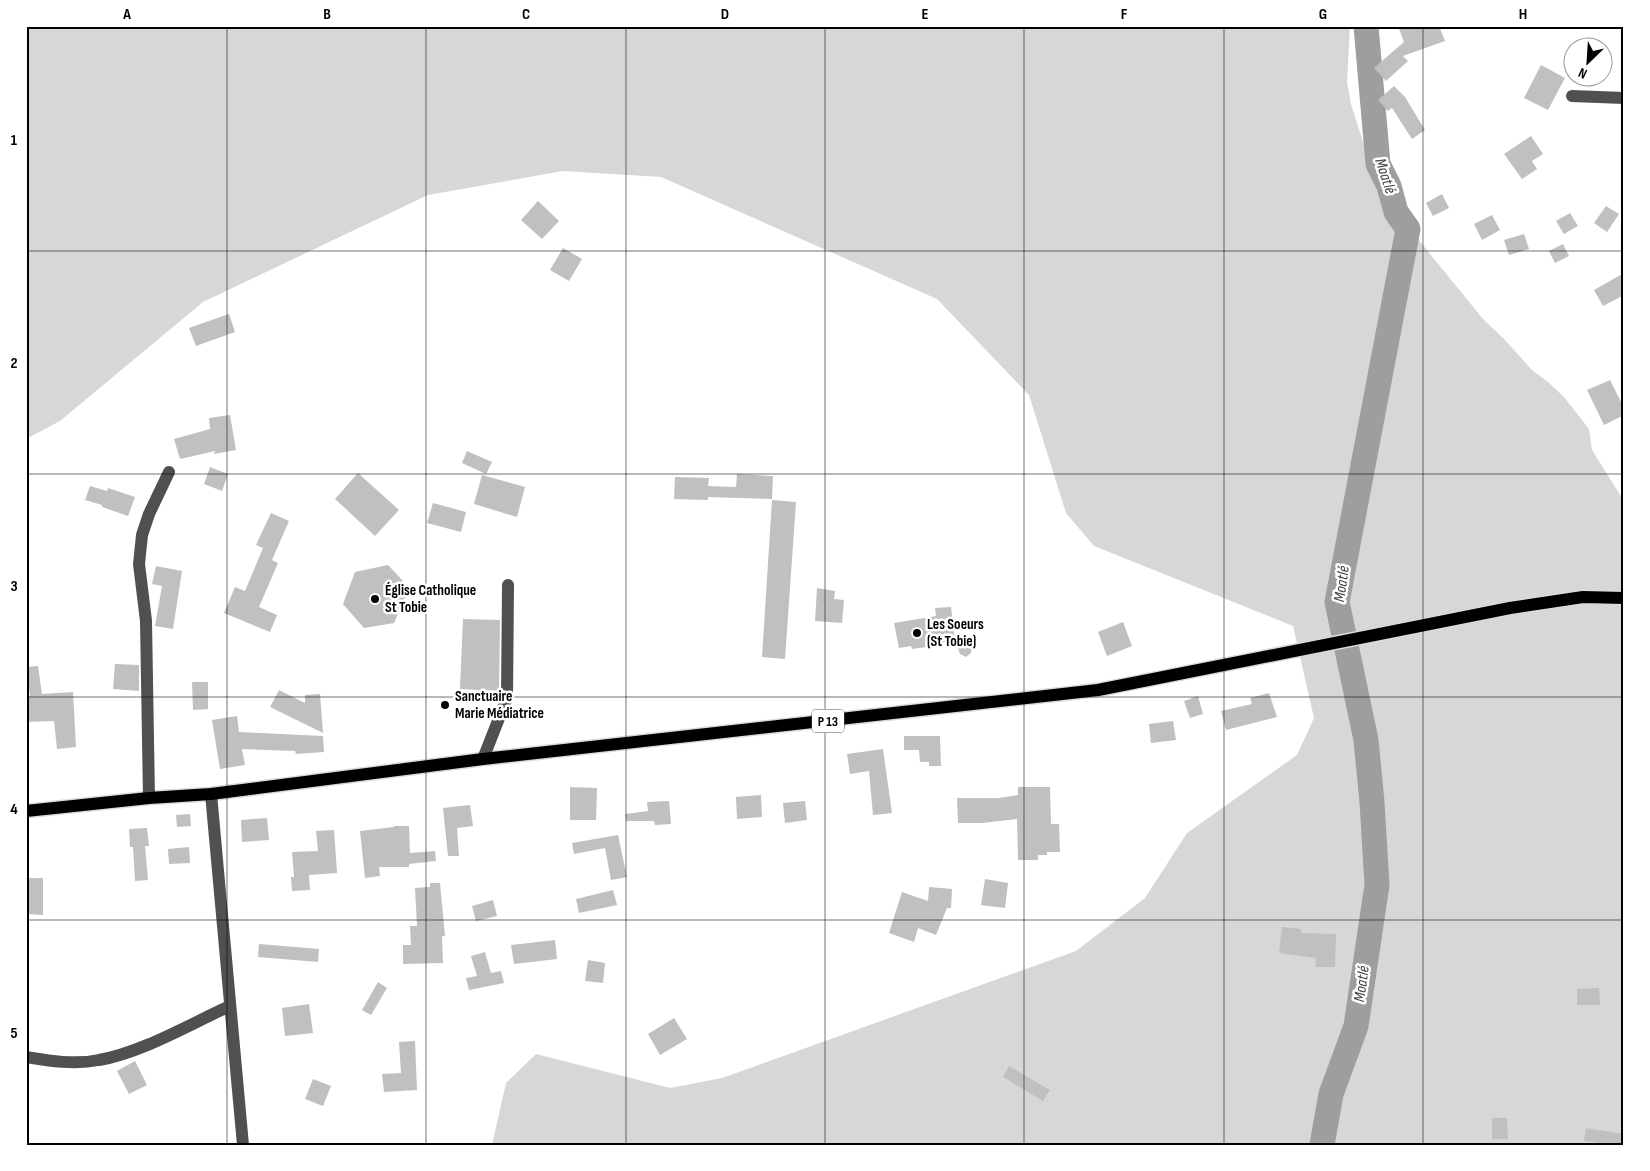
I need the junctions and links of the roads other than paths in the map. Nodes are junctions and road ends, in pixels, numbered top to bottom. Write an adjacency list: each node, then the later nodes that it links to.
1 (1572, 96): 2 (street)
2 (1624, 98)
3 (169, 472): 8 (street)
4 (508, 584): 6 (street)
5 (1624, 598): 6 (main road, P 13)
6 (483, 759): 7 (main road, P 13)
7 (211, 794): 8 (main road, P 13); 10 (street)
8 (149, 798): 9 (main road, P 13)
9 (26, 810)
10 (230, 1006): 11 (street); 12 (street)
11 (26, 1057)
12 (243, 1145)

